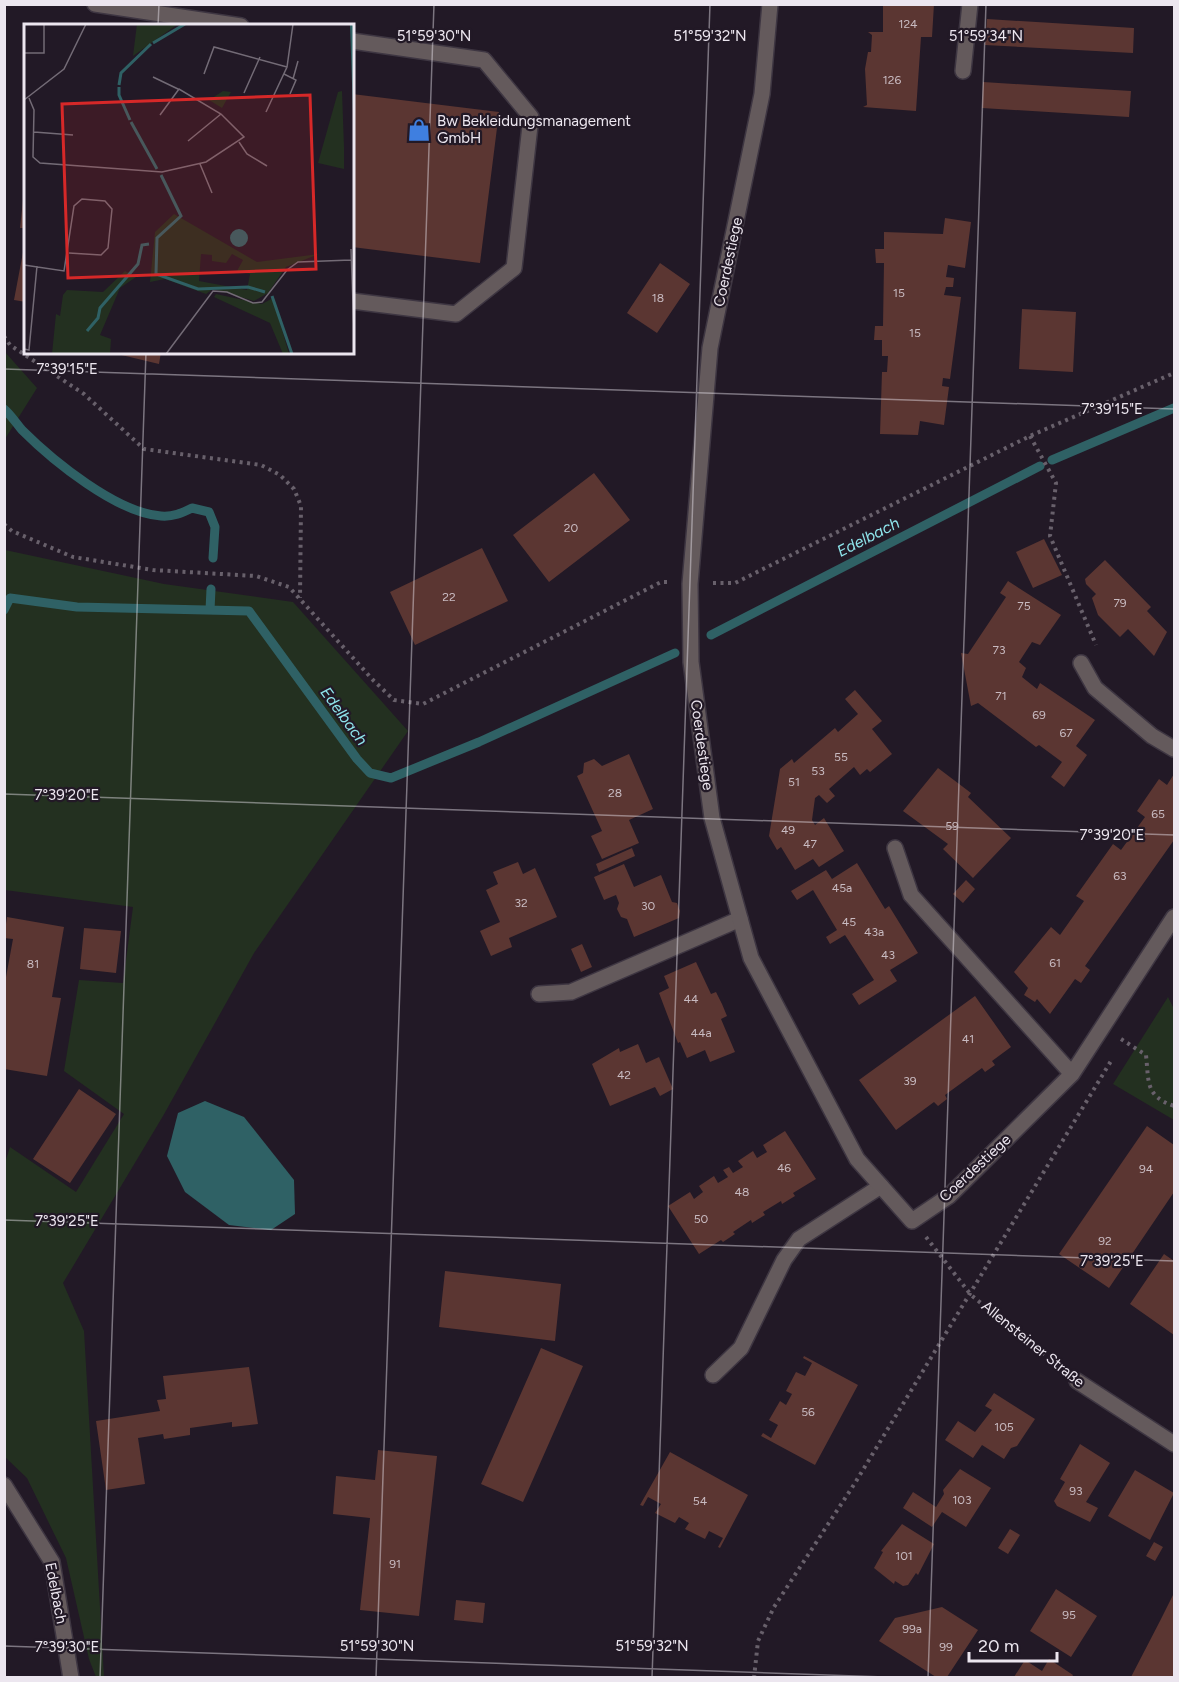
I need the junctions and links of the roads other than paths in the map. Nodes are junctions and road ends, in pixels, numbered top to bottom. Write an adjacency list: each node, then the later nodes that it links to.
1 (95, 4): 4 (street)
2 (770, 4): 13 (street, Coerdestiege)
3 (970, 4): 7 (street)
4 (172, 21): 5 (street)
5 (214, 24)
6 (354, 42): 8 (street)
7 (963, 71)
8 (354, 301)
9 (1081, 663): 10 (street)
10 (1174, 749)
11 (895, 848): 15 (street)
12 (1174, 917): 15 (street, Coerdestiege)
13 (740, 919): 14 (street); 16 (street, Coerdestiege)
14 (538, 994)
15 (1072, 1074): 16 (street, Coerdestiege)
16 (881, 1186): 17 (street)
17 (713, 1375)
18 (1077, 1381): 19 (street, Allensteiner Straße)
19 (1174, 1444)
20 (4, 1485): 21 (street, Edelbach)
21 (71, 1677)

